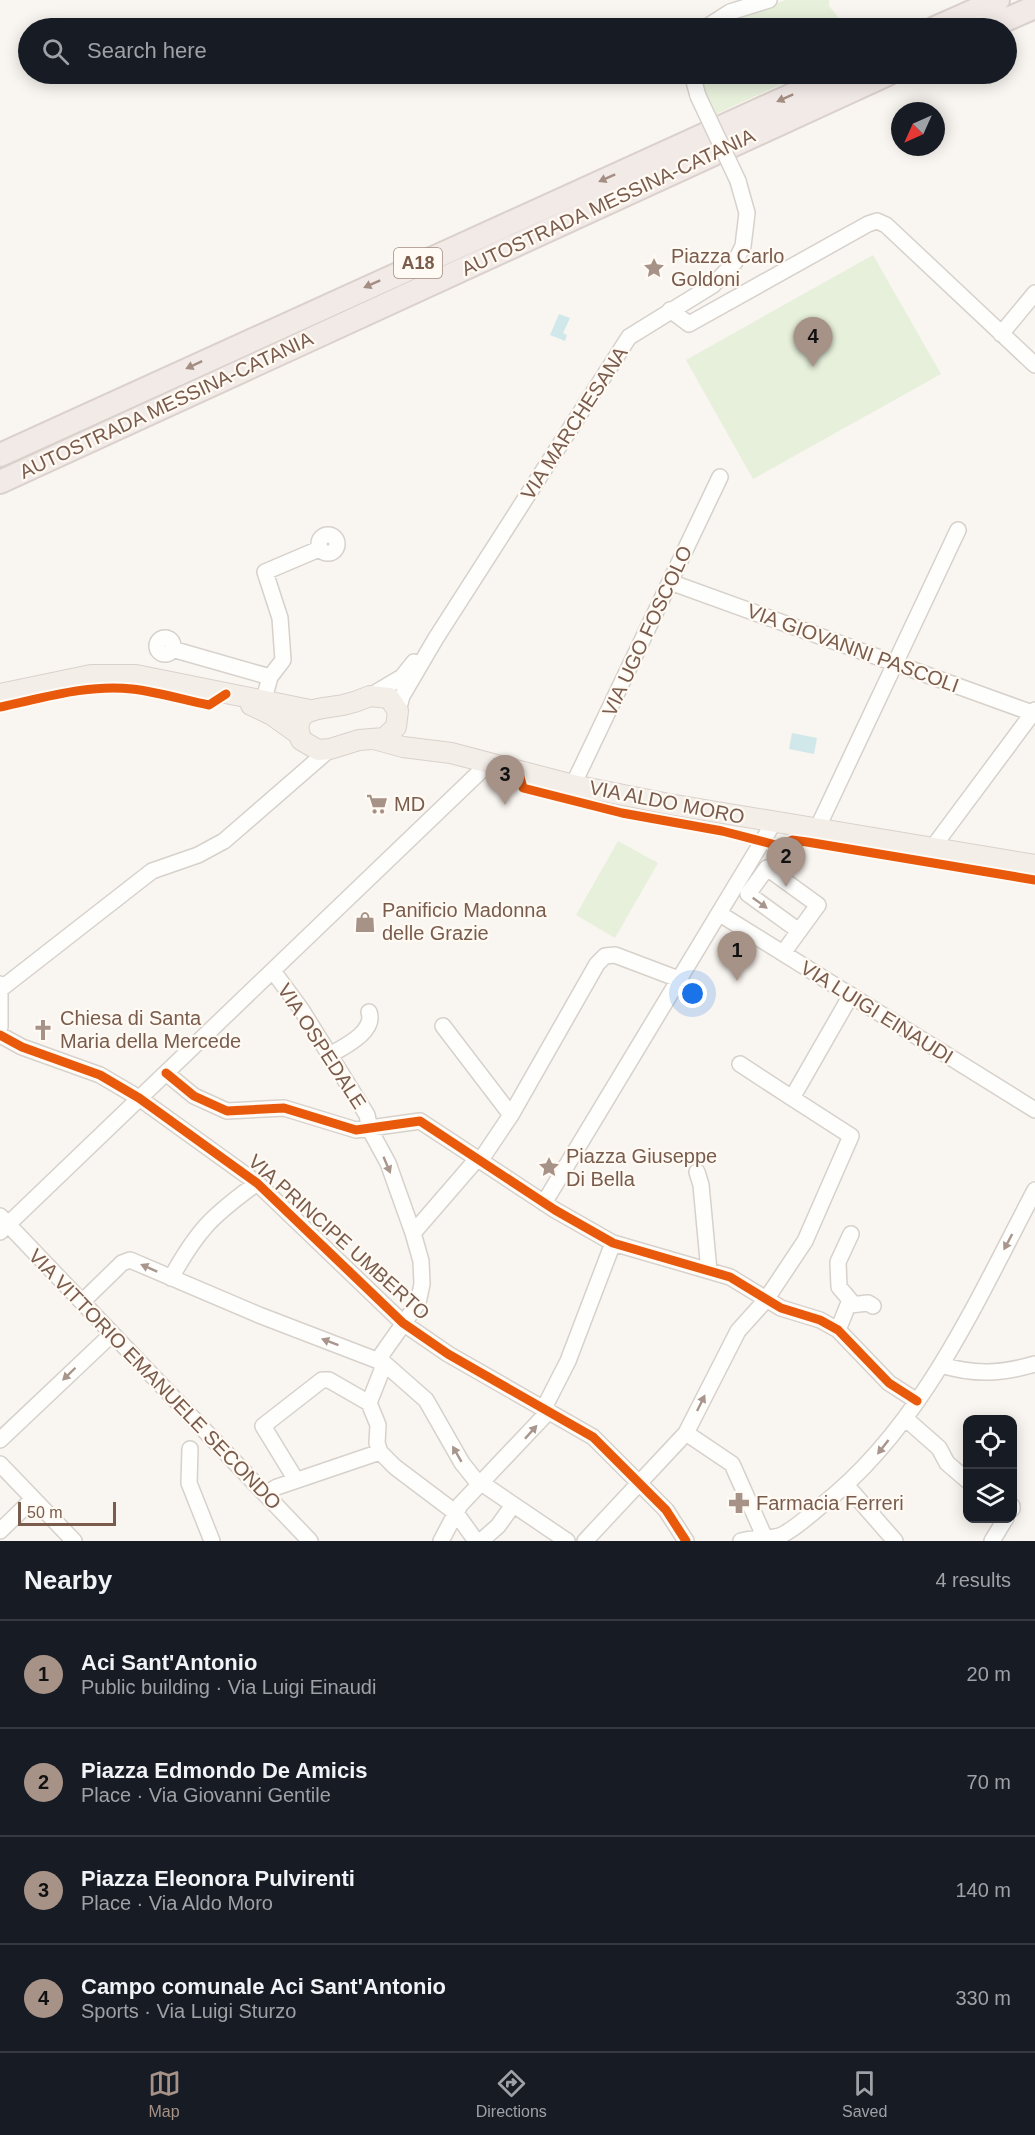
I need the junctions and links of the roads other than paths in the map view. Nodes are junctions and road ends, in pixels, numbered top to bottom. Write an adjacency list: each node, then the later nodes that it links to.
1 (769, 0): 4 (street)
2 (998, 0): 5 (highway)
3 (1035, 7): 6 (highway)
4 (721, 18)
5 (958, 18)
6 (1010, 18)
7 (695, 84): 11 (street, VIA MARCHESANA, bridge)
8 (816, 84): 14 (highway, AUTOSTRADA MESSINA-CATANIA / A18, one-way to 14)
9 (866, 84): 16 (highway, AUTOSTRADA MESSINA-CATANIA / A18)
10 (1035, 293): 12 (street)
11 (670, 310): 12 (street); 20 (street, VIA MARCHESANA)
12 (1001, 334): 13 (street)
13 (1035, 365)
14 (0, 455)
15 (720, 477): 19 (street, VIA UGO FOSCOLO)
16 (0, 482)
17 (958, 530): 22 (street)
18 (319, 549): 23 (street)
19 (670, 582): 22 (street, VIA GIOVANNI PASCOLI); 37 (street, VIA UGO FOSCOLO)
20 (436, 638): 26 (street); 30 (street)
21 (172, 650): 23 (street)
22 (895, 663): 29 (street, VIA GIOVANNI PASCOLI); 39 (street)
23 (270, 677): 27 (street)
24 (0, 694): 25 (main road)
25 (226, 694): 27 (main road); 31 (main road)
26 (370, 696): 28 (main road); 30 (main road)
27 (264, 699): 28 (main road)
28 (310, 710): 31 (main road)
29 (1034, 713): 40 (street)
30 (398, 716): 32 (main road); 34 (main road)
31 (301, 737): 33 (main road); 36 (street)
32 (374, 739): 33 (main road); 34 (main road)
33 (330, 749): 36 (street)
34 (451, 753): 35 (main road, VIA ALDO MORO)
35 (489, 763): 37 (main road, VIA ALDO MORO); 45 (street)
36 (302, 772): 47 (street)
37 (573, 785): 38 (main road, VIA ALDO MORO)
38 (774, 822): 39 (main road, VIA ALDO MORO); 42 (street)
39 (817, 829): 40 (main road, VIA ALDO MORO)
40 (933, 847): 41 (main road, VIA ALDO MORO)
41 (1035, 865)
42 (720, 914): 44 (street, VIA LUIGI EINAUDI); 46 (street)
43 (798, 931): 43 (street, one-way to 43); 44 (street)
44 (783, 953): 48 (street, VIA LUIGI EINAUDI)
45 (273, 971): 53 (street, VIA OSPEDALE); 55 (street)
46 (681, 980): 59 (street); 65 (street)
47 (1, 986): 51 (street)
48 (851, 995): 57 (street); 58 (street, VIA LUIGI EINAUDI)
49 (369, 1012): 53 (street)
50 (442, 1026): 59 (street)
51 (0, 1027)
52 (0, 1035): 56 (street, VIA PRINCIPE UMBERTO)
53 (330, 1055): 60 (street, VIA OSPEDALE)
54 (740, 1064): 57 (street)
55 (166, 1073): 56 (street); 60 (street)
56 (139, 1098): 63 (street, VIA PRINCIPE UMBERTO); 66 (street)
57 (792, 1098): 72 (street)
58 (1035, 1110)
59 (511, 1115): 61 (street)
60 (370, 1130): 61 (street); 67 (street, VIA OSPEDALE, one-way to 67)
61 (478, 1160): 65 (street); 67 (street)
62 (697, 1172): 70 (street)
63 (257, 1183): 71 (street); 76 (street, VIA PRINCIPE UMBERTO)
64 (1035, 1190): 81 (street, one-way to 81)
65 (544, 1203): 69 (street)
66 (3, 1224): 73 (street, VIA VITTORIO EMANUELE SECONDO)
67 (413, 1233): 76 (street, VIA OSPEDALE)
68 (850, 1234): 74 (street)
69 (613, 1243): 70 (street); 84 (street)
70 (709, 1271): 72 (street)
71 (171, 1278): 73 (street, one-way to 73); 79 (street, one-way to 71)
72 (765, 1300): 77 (street); 86 (street, one-way to 72)
73 (82, 1302): 78 (street, VIA VITTORIO EMANUELE SECONDO)
74 (850, 1305): 75 (street); 77 (street)
75 (873, 1306)
76 (403, 1323): 79 (street, VIA OSPEDALE); 84 (street, VIA PRINCIPE UMBERTO)
77 (838, 1330): 82 (street)
78 (112, 1334): 87 (street, one-way to 87); 96 (street, VIA VITTORIO EMANUELE SECONDO)
79 (384, 1363): 83 (street, VIA OSPEDALE); 93 (street, one-way to 79)
80 (1035, 1364): 81 (street)
81 (940, 1365): 82 (street)
82 (917, 1401): 85 (street)
83 (369, 1403): 89 (street); 92 (street)
84 (547, 1410): 93 (street, one-way to 84); 94 (street, VIA PRINCIPE UMBERTO)
85 (906, 1419): 91 (street); 95 (street, one-way to 95)
86 (686, 1433): 94 (street); 102 (street)
87 (0, 1440)
88 (190, 1449): 104 (street)
89 (380, 1452): 92 (street); 99 (street)
90 (0, 1464): 97 (street)
91 (963, 1476)
92 (296, 1480): 96 (street)
93 (480, 1482): 98 (street); 99 (street)
94 (640, 1482): 110 (street); 111 (street, VIA PRINCIPE UMBERTO)
95 (848, 1485): 102 (street); 113 (street)
96 (265, 1494): 105 (street, VIA VITTORIO EMANUELE SECONDO)
97 (33, 1499): 101 (street); 103 (street)
98 (513, 1505): 108 (street); 109 (street)
99 (456, 1513): 106 (street); 107 (street)
100 (1003, 1523): 114 (street)
101 (0, 1531)
102 (775, 1538): 112 (street)
103 (74, 1541)
104 (212, 1541)
105 (310, 1541)
106 (441, 1541)
107 (476, 1541)
108 (481, 1541)
109 (567, 1541)
110 (585, 1541)
111 (686, 1541)
112 (741, 1541)
113 (895, 1541)
114 (992, 1541)

